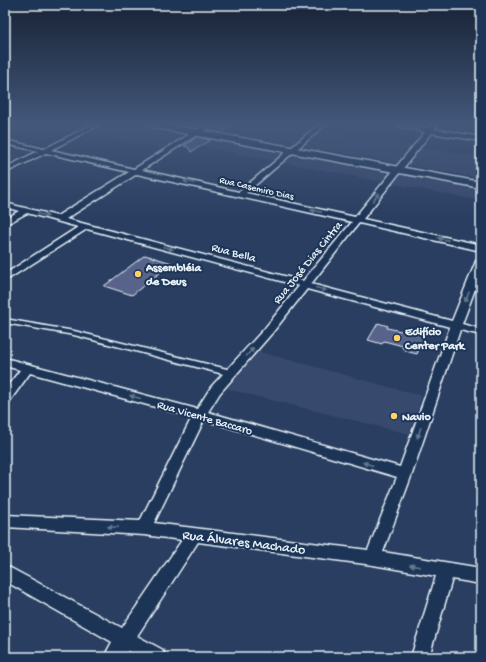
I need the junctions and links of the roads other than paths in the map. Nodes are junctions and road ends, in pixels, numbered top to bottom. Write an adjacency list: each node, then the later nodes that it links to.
1 (35, 156): 9 (street)
2 (68, 156): 8 (street, Rua Casemiro Dias)
3 (158, 156): 8 (street)
4 (286, 156): 12 (street)
5 (332, 156): 7 (main road)
6 (410, 156): 7 (street, Rua José Dias Cintra)
7 (400, 168): 10 (main road); 11 (main road); 16 (street, Rua José Dias Cintra, one-way to 7)
8 (135, 170): 12 (street, Rua Casemiro Dias, one-way to 8); 15 (street)
9 (5, 171)
10 (481, 180)
11 (481, 186)
12 (241, 194): 16 (street, Rua Casemiro Dias, one-way to 12)
13 (5, 205): 14 (street, Rua Bella)
14 (27, 210): 15 (street, Rua Bella, one-way to 15); 17 (street)
15 (59, 219): 18 (street, Rua Bella)
16 (358, 220): 19 (street, Rua Casemiro Dias, one-way to 16); 22 (street, Rua José Dias Cintra)
17 (5, 222)
18 (86, 226): 21 (street); 22 (street, Rua Bella, one-way to 22)
19 (481, 248)
20 (481, 261): 24 (street, one-way to 24)
21 (5, 278)
22 (306, 285): 24 (street, Rua Bella, one-way to 24); 28 (street, Rua José Dias Cintra, one-way to 22)
23 (5, 321): 28 (street)
24 (456, 325): 25 (street, Rua Bella); 31 (street, one-way to 31)
25 (481, 332)
26 (5, 362): 27 (street, Rua Vicente Baccaro)
27 (27, 368): 29 (street); 30 (street, Rua Vicente Baccaro, one-way to 27)
28 (231, 373): 30 (street, Rua José Dias Cintra)
29 (5, 399)
30 (200, 415): 31 (street, Rua Vicente Baccaro, one-way to 30); 33 (street, Rua José Dias Cintra)
31 (405, 474): 35 (street)
32 (5, 521): 33 (street, Rua Álvares Machado, one-way to 32)
33 (144, 528): 34 (street, Rua Álvares Machado)
34 (194, 535): 35 (street, Rua Álvares Machado); 39 (street)
35 (373, 558): 36 (street, Rua Álvares Machado, one-way to 35)
36 (446, 571): 38 (street, Rua Álvares Machado); 42 (street)
37 (5, 572): 39 (street)
38 (481, 576)
39 (125, 640): 40 (street); 41 (street)
40 (113, 657)
41 (156, 657)
42 (420, 657)

